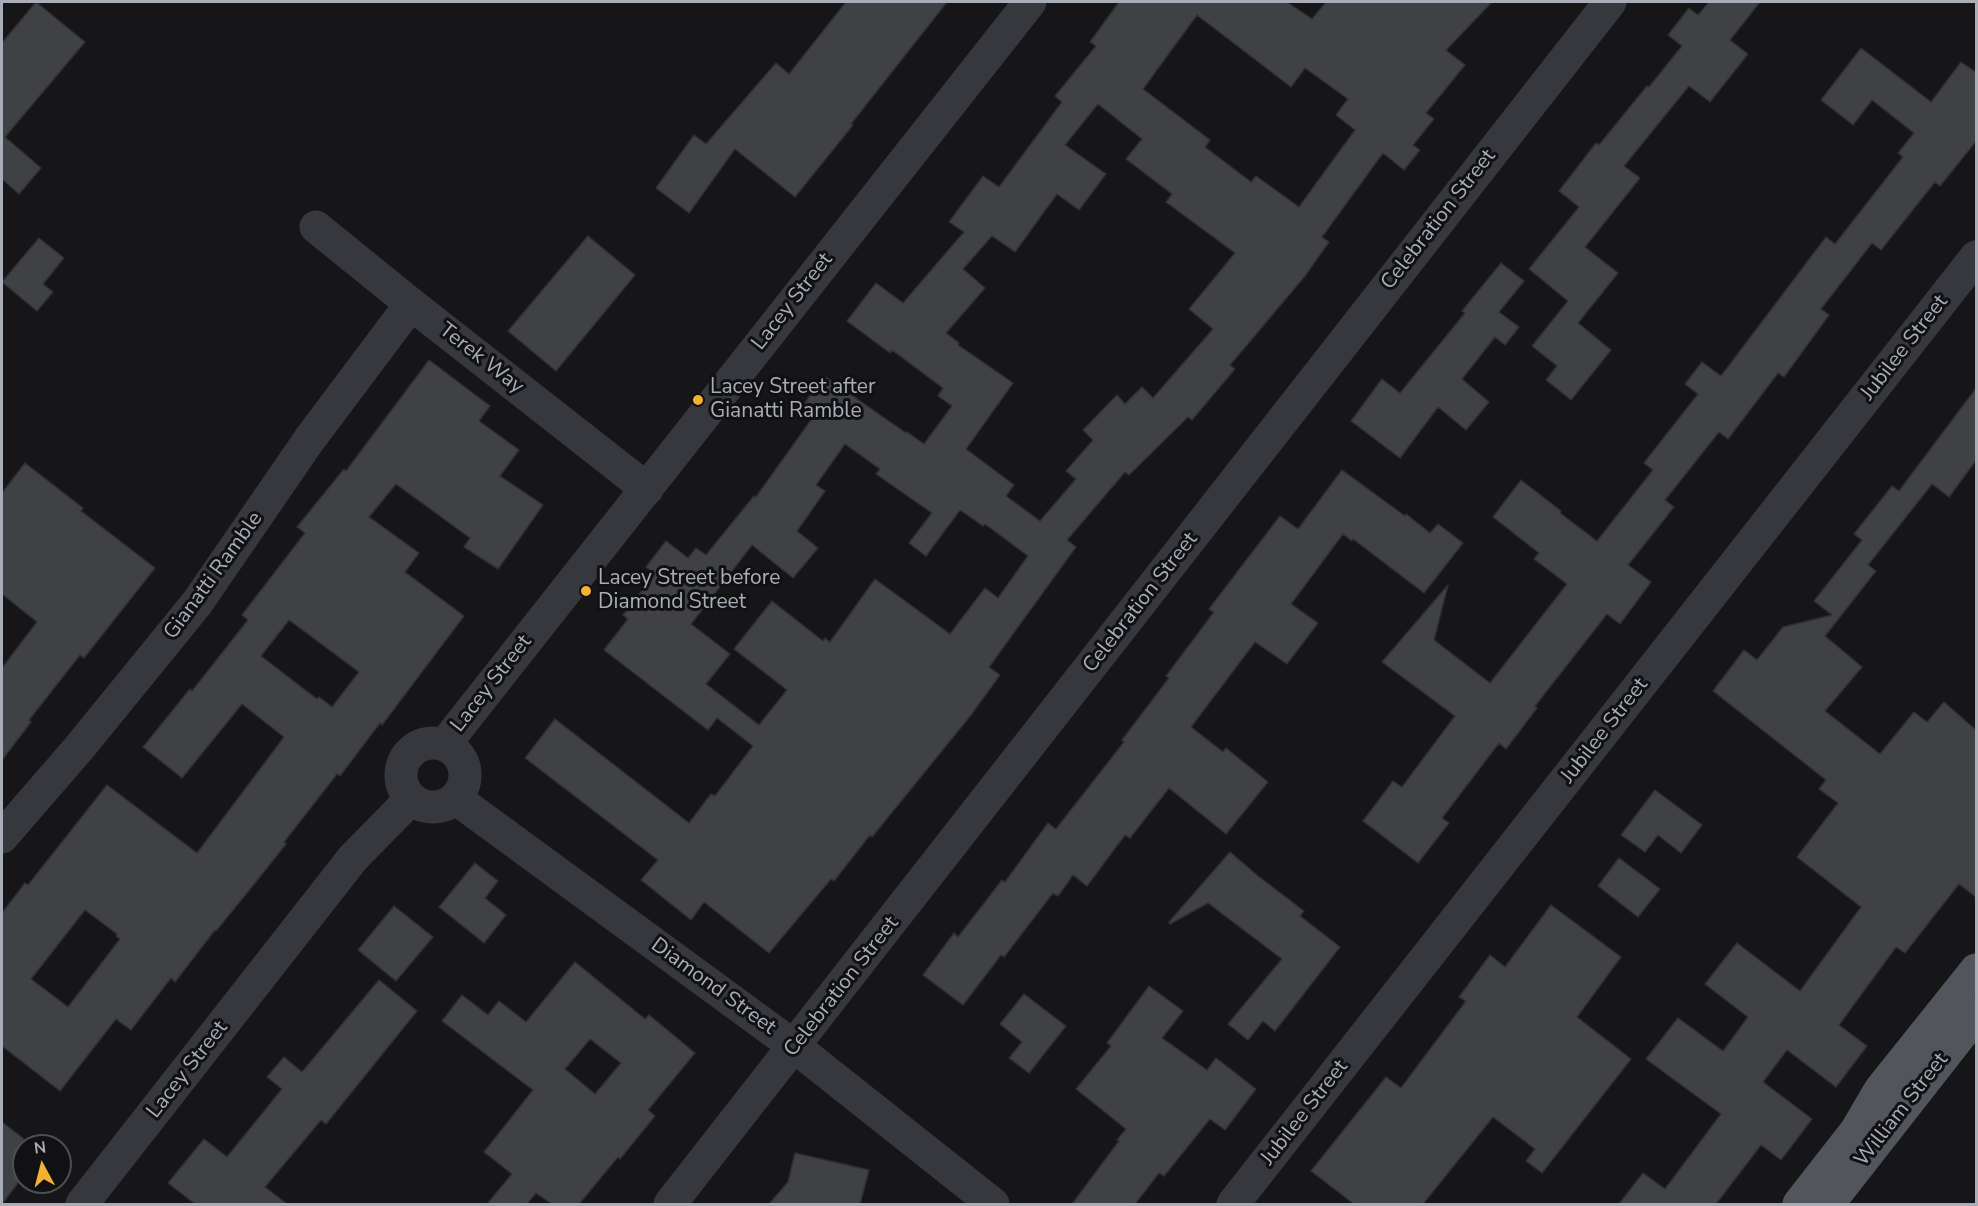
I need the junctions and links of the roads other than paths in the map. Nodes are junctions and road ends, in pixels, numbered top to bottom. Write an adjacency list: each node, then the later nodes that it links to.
1 (1030, 2): 6 (street, Lacey Street)
2 (1610, 2): 14 (street, Celebration Street)
3 (316, 226): 5 (street, Terek Way)
4 (1977, 257): 19 (street, Jubilee Street)
5 (411, 304): 6 (street, Terek Way); 10 (street, Gianatti Ramble)
6 (647, 489): 7 (street, Lacey Street)
7 (445, 744): 8 (street); 9 (street)
8 (455, 798): 9 (street); 14 (street, Diamond Street)
9 (411, 799): 16 (street, Lacey Street)
10 (2, 837)
11 (1977, 970): 15 (main road, William Street)
12 (1977, 987): 15 (main road, William Street)
13 (1977, 1015): 21 (main road, William Street)
14 (795, 1047): 17 (street, Celebration Street); 18 (street, Diamond Street)
15 (1905, 1058): 20 (main road, William Street)
16 (82, 1204)
17 (670, 1204)
18 (993, 1204)
19 (1233, 1204)
20 (1799, 1204)
21 (1828, 1204)

